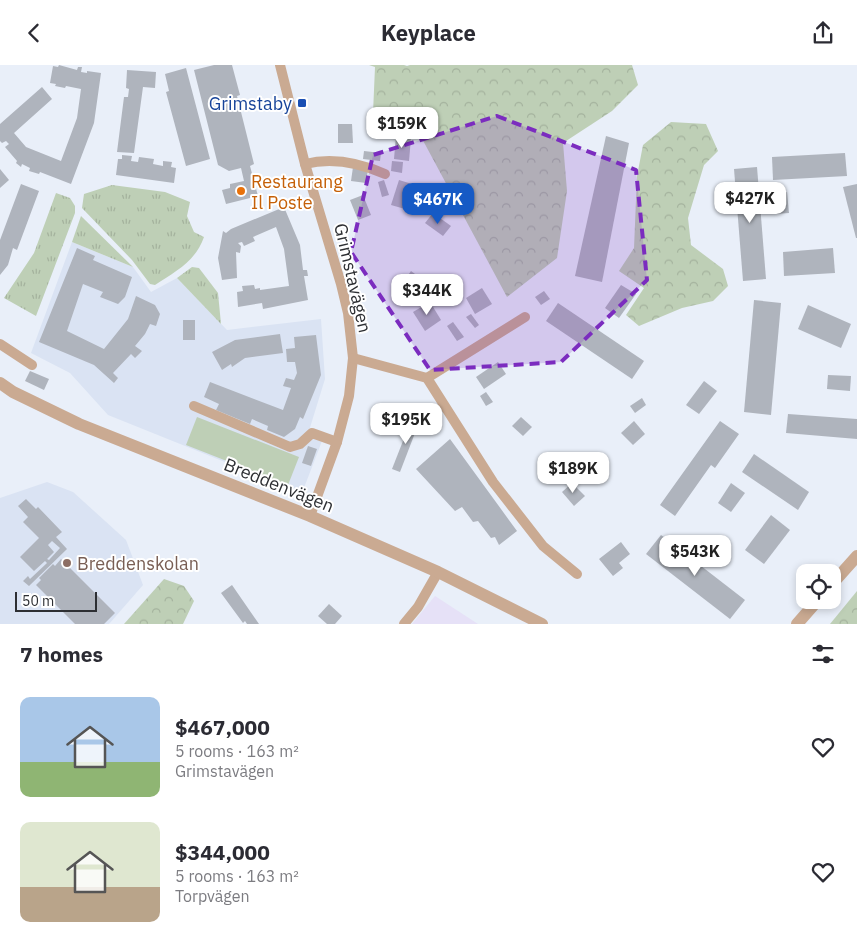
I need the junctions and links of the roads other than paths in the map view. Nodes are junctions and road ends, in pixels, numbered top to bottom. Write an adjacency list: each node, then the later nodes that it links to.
1 (280, 65): 2 (street, Grimstavägen)
2 (305, 164): 3 (street); 6 (street, Grimstavägen)
3 (385, 174)
4 (524, 317): 8 (street)
5 (0, 344): 7 (street)
6 (353, 358): 8 (street); 11 (street, Grimstavägen)
7 (32, 365)
8 (427, 378): 15 (street)
9 (0, 383): 12 (street, Breddenvägen)
10 (194, 406): 11 (street)
11 (336, 442): 12 (street, Grimstavägen)
12 (310, 516): 14 (street, Breddenvägen)
13 (857, 556): 16 (street)
14 (438, 572): 18 (street); 19 (street, Breddenvägen)
15 (577, 574)
16 (841, 574)
17 (810, 609): 20 (street)
18 (404, 624)
19 (542, 624)
20 (797, 624)

